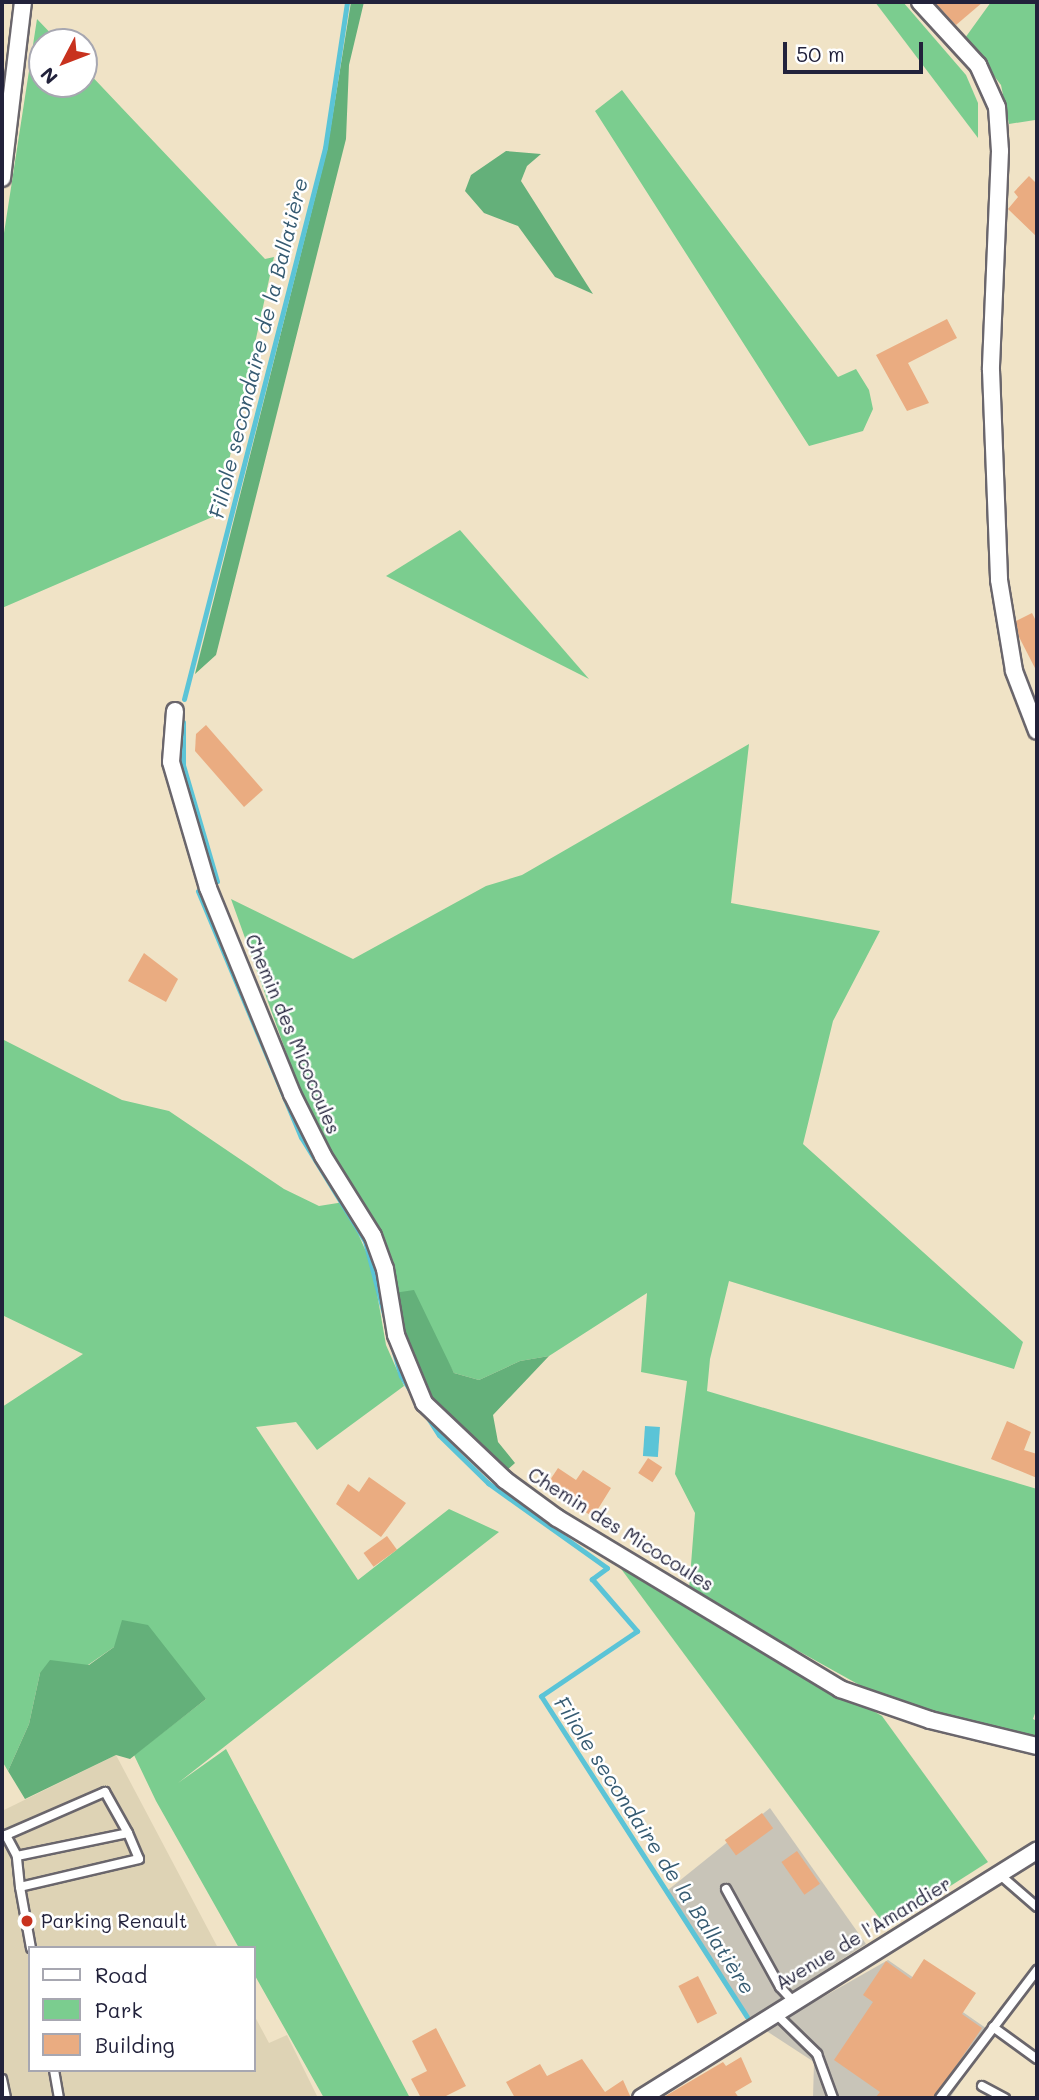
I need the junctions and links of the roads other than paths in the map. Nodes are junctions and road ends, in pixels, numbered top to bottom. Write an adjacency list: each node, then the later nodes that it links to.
1 (23, 2): 3 (street)
2 (920, 2): 5 (street)
3 (2, 178)
4 (175, 711): 6 (street, Chemin des Micocoules)
5 (1037, 731)
6 (1037, 1746)
7 (128, 1833): 9 (lane); 9 (lane); 11 (lane)
8 (1037, 1851): 10 (street, Avenue de l'Amandier)
9 (17, 1856): 11 (lane)
10 (999, 1874): 13 (lane); 16 (street, Avenue de l'Amandier)
11 (20, 1887): 14 (lane)
12 (726, 1889): 16 (lane)
13 (1037, 1907)
14 (31, 1946)
15 (1037, 1970): 18 (lane)
16 (793, 2001): 17 (street, Avenue de l'Amandier)
17 (774, 2012): 26 (street, Avenue de l'Amandier); 27 (lane)
18 (993, 2028): 19 (lane); 28 (lane)
19 (1037, 2059)
20 (54, 2072): 25 (lane)
21 (2, 2079): 24 (lane)
22 (982, 2086): 23 (lane)
23 (1002, 2097)
24 (6, 2098)
25 (59, 2098)
26 (641, 2098)
27 (833, 2098)
28 (940, 2098)

